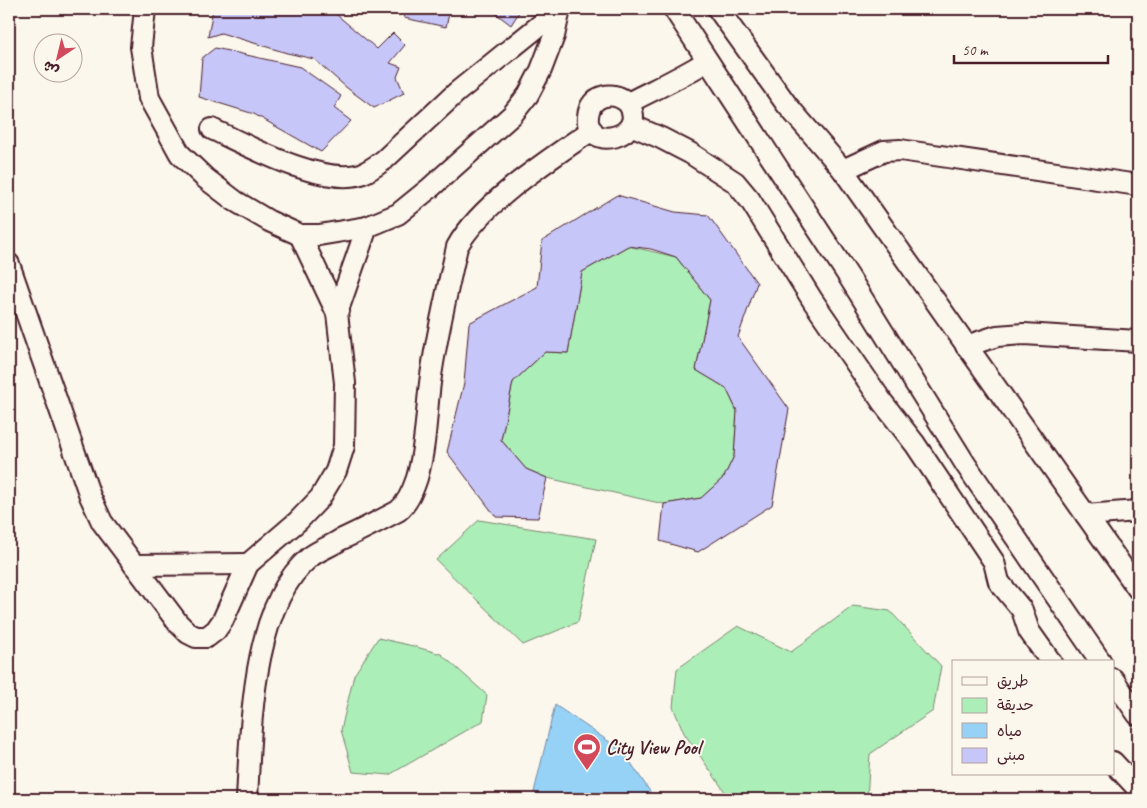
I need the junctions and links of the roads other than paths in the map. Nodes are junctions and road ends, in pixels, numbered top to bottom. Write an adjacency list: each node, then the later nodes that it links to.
1 (145, 9): 12 (street)
2 (674, 9): 4 (street)
3 (718, 9): 9 (street)
4 (707, 61): 5 (street); 23 (street)
5 (628, 104): 6 (street); 8 (street)
6 (631, 125): 8 (street); 22 (street)
7 (212, 129): 11 (street)
8 (592, 130): 28 (street)
9 (843, 170): 10 (street); 16 (street)
10 (1138, 185)
11 (367, 227): 12 (street); 14 (street)
12 (300, 234): 14 (street)
13 (9, 264): 20 (street)
14 (337, 313): 19 (street)
15 (1138, 341): 16 (street)
16 (966, 346): 18 (street)
17 (1138, 511): 18 (street)
18 (1086, 515): 21 (street)
19 (248, 564): 20 (street); 20 (street)
20 (134, 565)
21 (1138, 588)
22 (1050, 660)
23 (1100, 660)
24 (1114, 680): 25 (street)
25 (1138, 715)
26 (1114, 763): 27 (street)
27 (1138, 789)
28 (247, 799)

